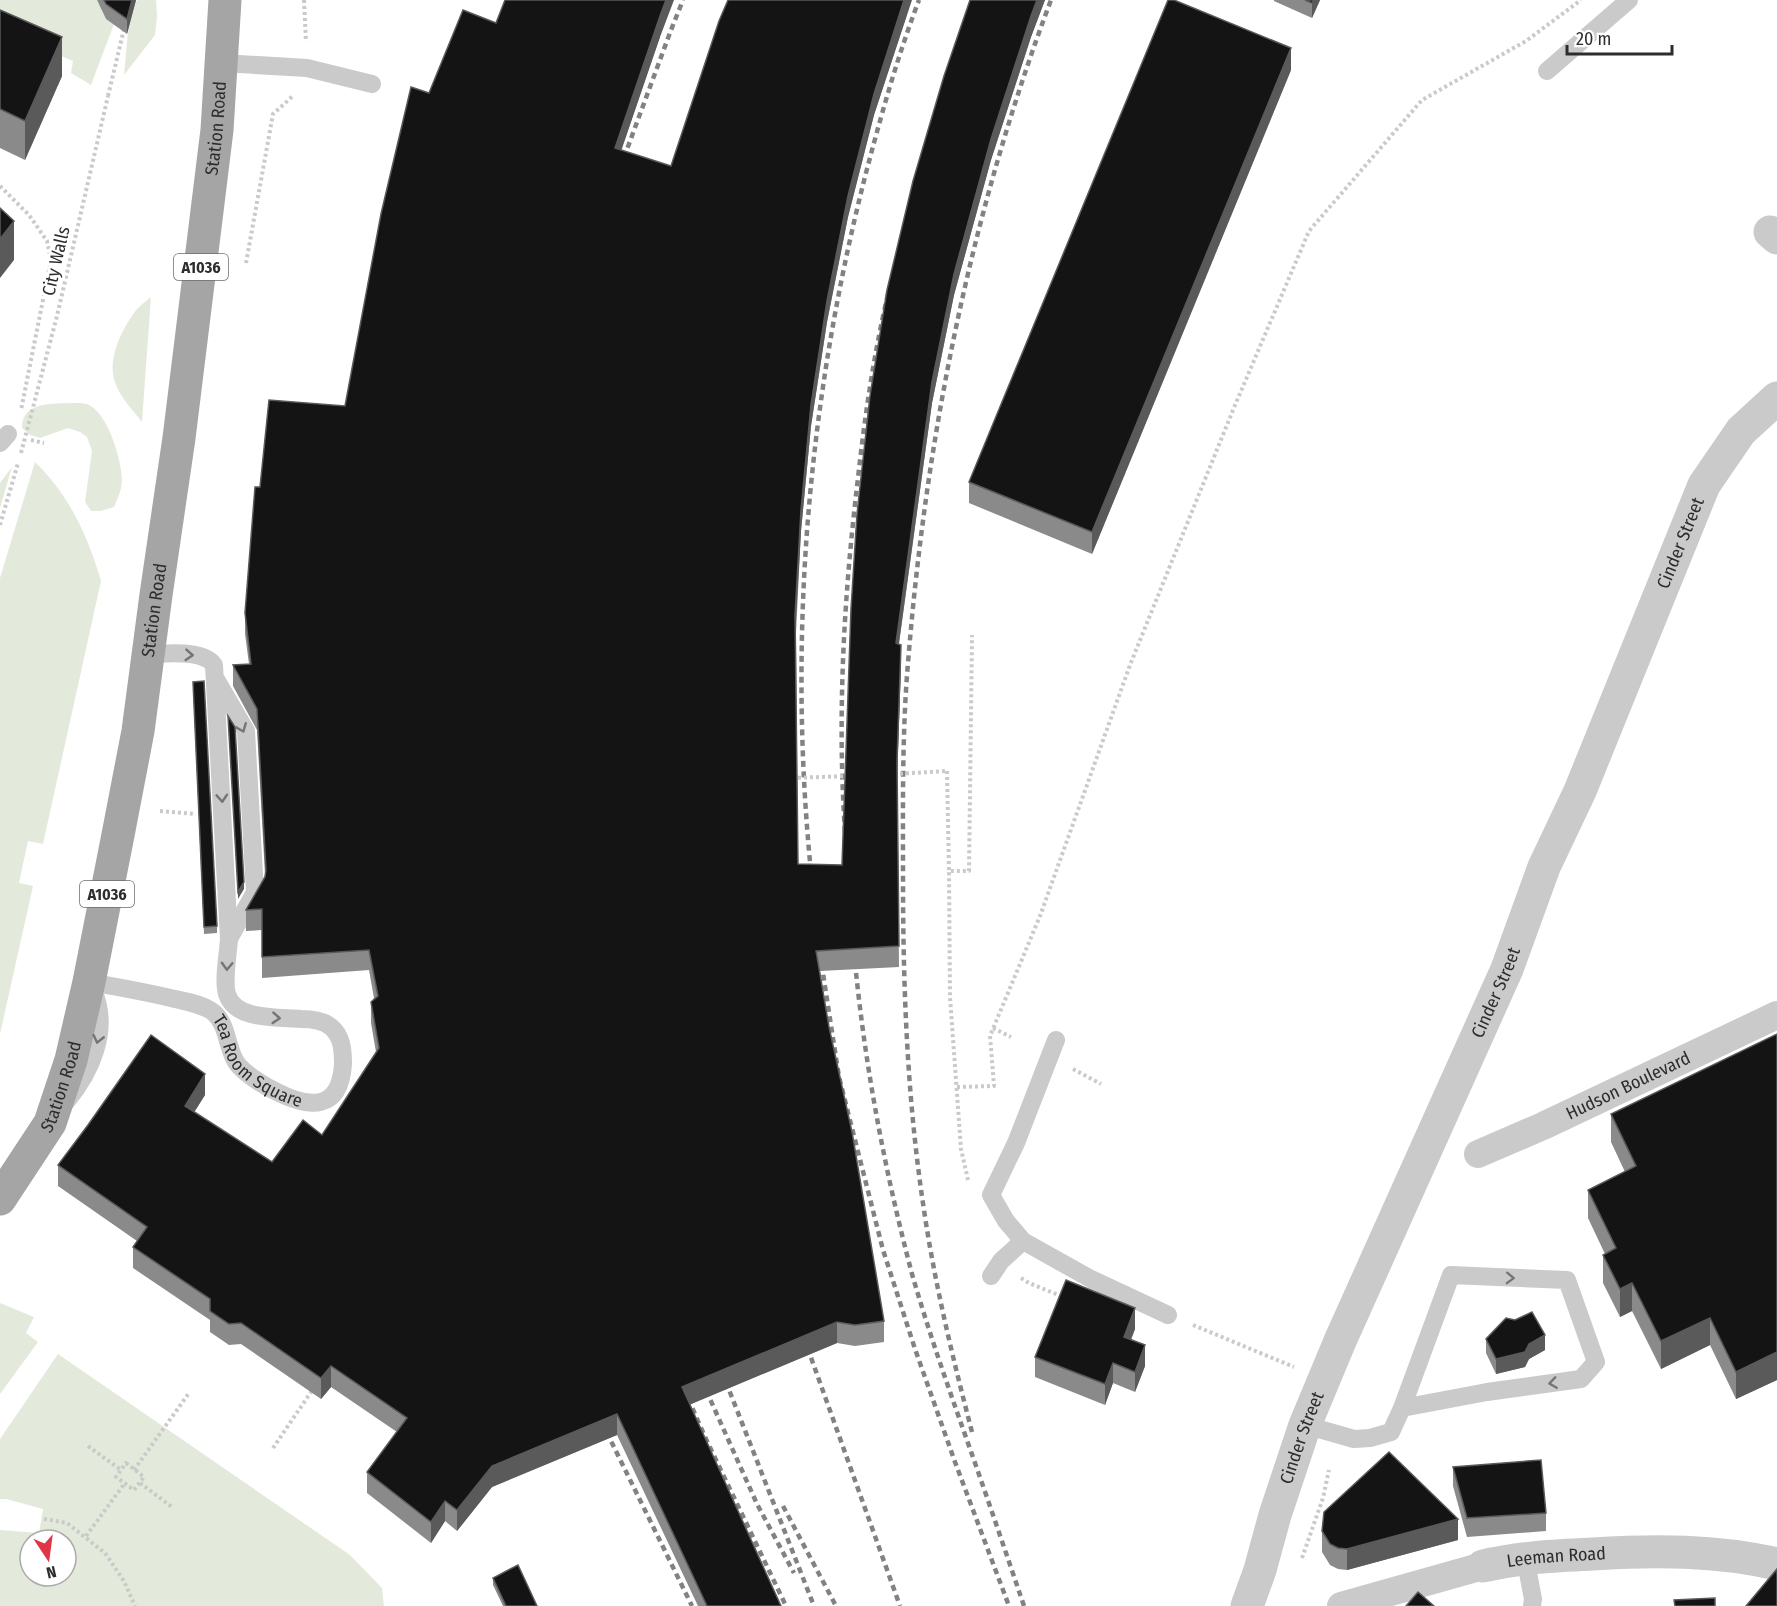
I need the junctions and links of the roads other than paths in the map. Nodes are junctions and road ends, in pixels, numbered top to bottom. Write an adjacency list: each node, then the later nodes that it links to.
1 (225, 0): 3 (main road, Station Road / A1036)
2 (1629, 0): 4 (lane)
3 (222, 63): 5 (lane); 7 (main road, Station Road / A1036)
4 (1547, 71)
5 (372, 84)
6 (1777, 398): 19 (street, Cinder Street)
7 (148, 654): 8 (lane, one-way to 8); 10 (main road, Station Road / A1036)
8 (214, 677): 9 (lane, one-way to 9); 9 (lane, one-way to 9)
9 (229, 939): 10 (lane, Tea Room Square, one-way to 10)
10 (89, 982): 14 (main road, Station Road / A1036)
11 (1777, 1015): 13 (street, Hudson Boulevard)
12 (1056, 1040): 15 (lane)
13 (1478, 1154)
14 (0, 1199)
15 (1023, 1240): 16 (lane); 17 (lane)
16 (991, 1276)
17 (1168, 1315)
18 (1402, 1408): 18 (lane, one-way to 18); 19 (lane)
19 (1305, 1425): 23 (street, Cinder Street)
20 (1525, 1557): 21 (street, Leeman Road); 22 (street, Leeman Road); 25 (lane)
21 (1777, 1564)
22 (1483, 1566): 24 (street, Leeman Road)
23 (1247, 1606)
24 (1341, 1606)
25 (1532, 1606)

